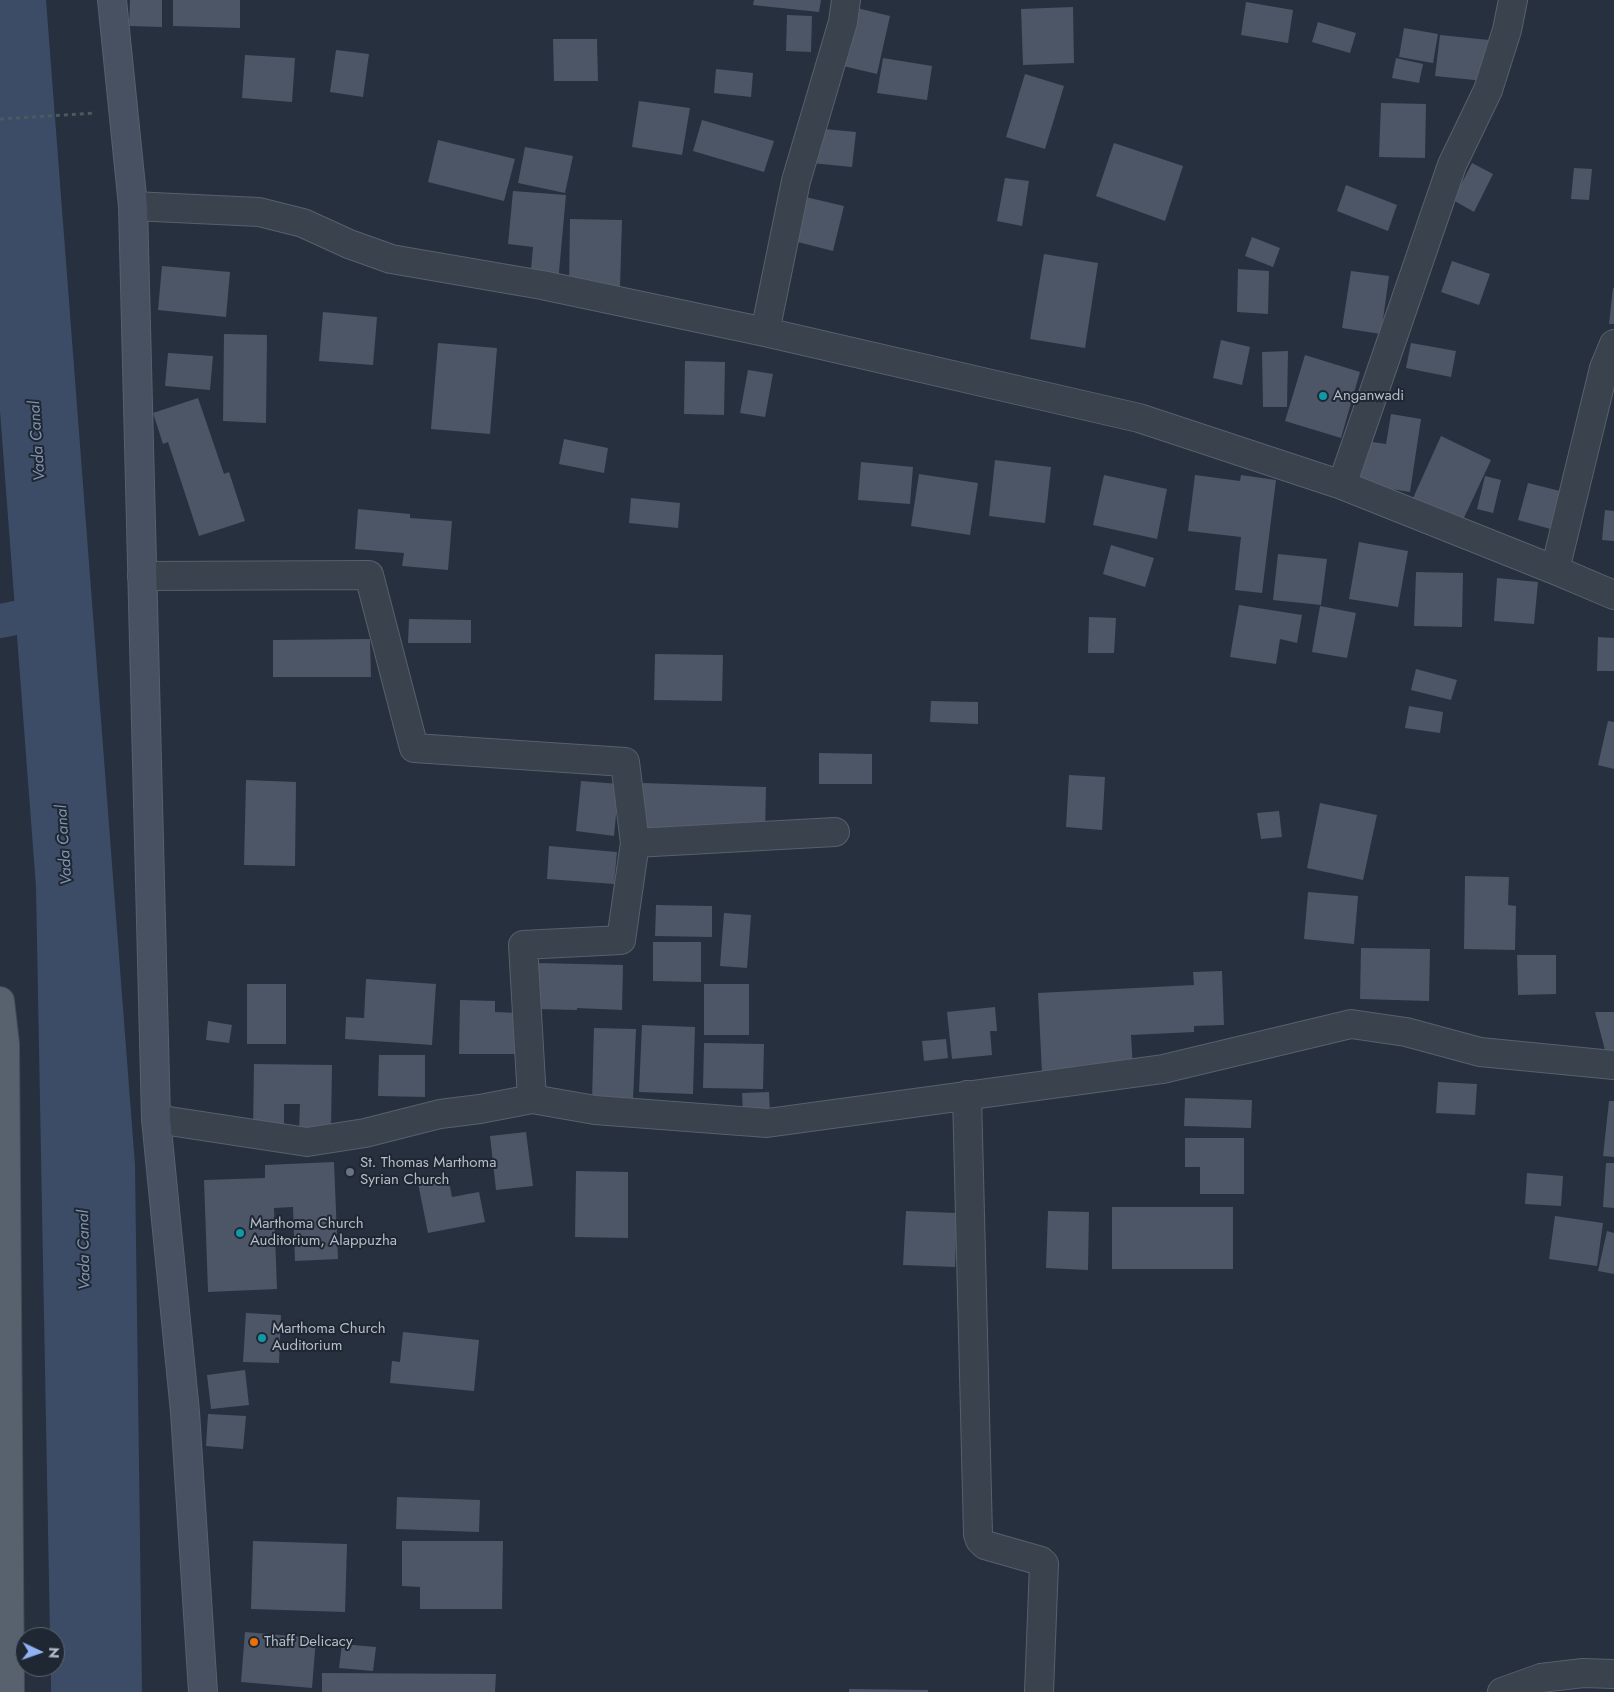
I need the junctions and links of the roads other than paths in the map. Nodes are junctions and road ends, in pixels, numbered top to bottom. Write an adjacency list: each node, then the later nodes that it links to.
1 (112, 0): 4 (main road)
2 (846, 0): 5 (street)
3 (1512, 0): 7 (street)
4 (133, 206): 5 (street); 9 (main road)
5 (766, 332): 7 (street)
6 (1614, 344): 8 (street)
7 (1342, 485): 8 (street)
8 (1555, 570): 10 (street)
9 (142, 576): 12 (street); 17 (main road)
10 (1614, 595)
11 (836, 832): 12 (street)
12 (635, 843): 16 (street)
13 (0, 1001): 18 (main road)
14 (1614, 1065): 15 (street)
15 (967, 1095): 16 (street); 22 (street)
16 (532, 1099): 17 (street)
17 (156, 1119): 21 (main road)
18 (4, 1301): 20 (main road)
19 (1614, 1674): 23 (street)
20 (10, 1692)
21 (203, 1692)
22 (1039, 1692)
23 (1502, 1692)

